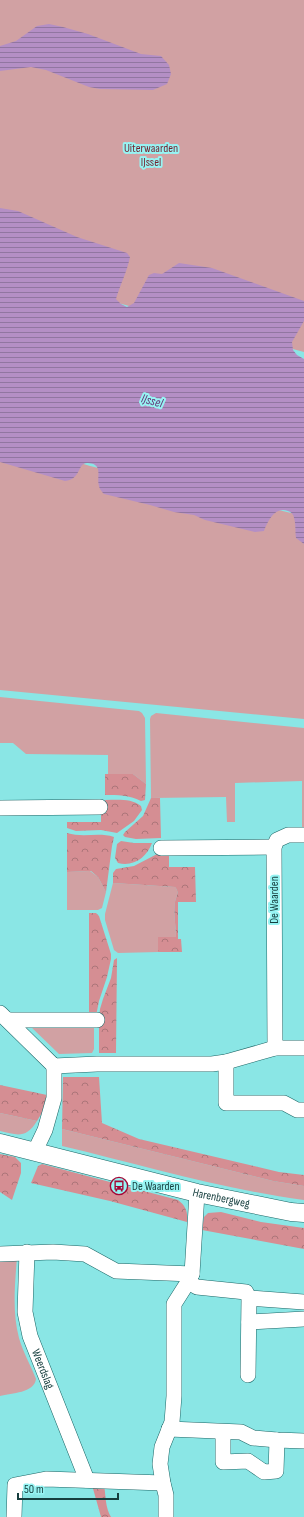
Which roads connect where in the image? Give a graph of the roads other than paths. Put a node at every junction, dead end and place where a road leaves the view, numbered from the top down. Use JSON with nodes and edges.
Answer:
{"nodes":[{"id":1,"x":100,"y":807,"type":"dead end"},
{"id":2,"x":0,"y":808,"type":"edge"},
{"id":3,"x":304,"y":835,"type":"edge"},
{"id":4,"x":274,"y":847,"type":"junction"},
{"id":5,"x":161,"y":848,"type":"dead end"},
{"id":6,"x":4,"y":1017,"type":"edge"},
{"id":7,"x":97,"y":1020,"type":"dead end"},
{"id":8,"x":275,"y":1048,"type":"junction"},
{"id":9,"x":304,"y":1048,"type":"edge"},
{"id":10,"x":226,"y":1062,"type":"junction"},
{"id":11,"x":54,"y":1066,"type":"junction"},
{"id":12,"x":304,"y":1110,"type":"edge"},
{"id":13,"x":0,"y":1143,"type":"edge"},
{"id":14,"x":35,"y":1151,"type":"junction"},
{"id":15,"x":197,"y":1193,"type":"junction"},
{"id":16,"x":304,"y":1213,"type":"edge"},
{"id":17,"x":26,"y":1252,"type":"junction"},
{"id":18,"x":0,"y":1254,"type":"edge"},
{"id":19,"x":190,"y":1278,"type":"junction"},
{"id":20,"x":249,"y":1298,"type":"junction"},
{"id":21,"x":304,"y":1302,"type":"edge"},
{"id":22,"x":304,"y":1319,"type":"edge"},
{"id":23,"x":249,"y":1322,"type":"junction"},
{"id":24,"x":248,"y":1375,"type":"dead end"},
{"id":25,"x":169,"y":1429,"type":"junction"},
{"id":26,"x":223,"y":1432,"type":"junction"},
{"id":27,"x":277,"y":1440,"type":"junction"},
{"id":28,"x":304,"y":1441,"type":"edge"},
{"id":29,"x":87,"y":1480,"type":"junction"},
{"id":30,"x":163,"y":1483,"type":"junction"},
{"id":31,"x":14,"y":1517,"type":"edge"},
{"id":32,"x":166,"y":1517,"type":"edge"}],
"edges":[{"from":1,"to":2,"type":"street"},
{"from":3,"to":4,"type":"street"},
{"from":4,"to":5,"type":"street"},
{"from":4,"to":8,"type":"street","name":"De Waarden"},
{"from":6,"to":7,"type":"street"},
{"from":6,"to":11,"type":"street"},
{"from":8,"to":9,"type":"street"},
{"from":8,"to":10,"type":"street"},
{"from":10,"to":11,"type":"street"},
{"from":10,"to":12,"type":"street"},
{"from":11,"to":14,"type":"street"},
{"from":13,"to":14,"type":"street","name":"Harenbergweg"},
{"from":14,"to":15,"type":"street","name":"Harenbergweg"},
{"from":15,"to":16,"type":"street","name":"Harenbergweg"},
{"from":15,"to":19,"type":"street"},
{"from":17,"to":18,"type":"street"},
{"from":17,"to":19,"type":"street"},
{"from":17,"to":29,"type":"street","name":"Weerdslag"},
{"from":19,"to":20,"type":"street"},
{"from":19,"to":25,"type":"street"},
{"from":20,"to":21,"type":"street"},
{"from":20,"to":23,"type":"street"},
{"from":22,"to":23,"type":"street"},
{"from":23,"to":24,"type":"street"},
{"from":25,"to":26,"type":"street"},
{"from":25,"to":30,"type":"street"},
{"from":26,"to":27,"type":"street"},
{"from":26,"to":27,"type":"street"},
{"from":27,"to":28,"type":"street"},
{"from":29,"to":30,"type":"street"},
{"from":29,"to":31,"type":"street"},
{"from":30,"to":32,"type":"street"}]}
